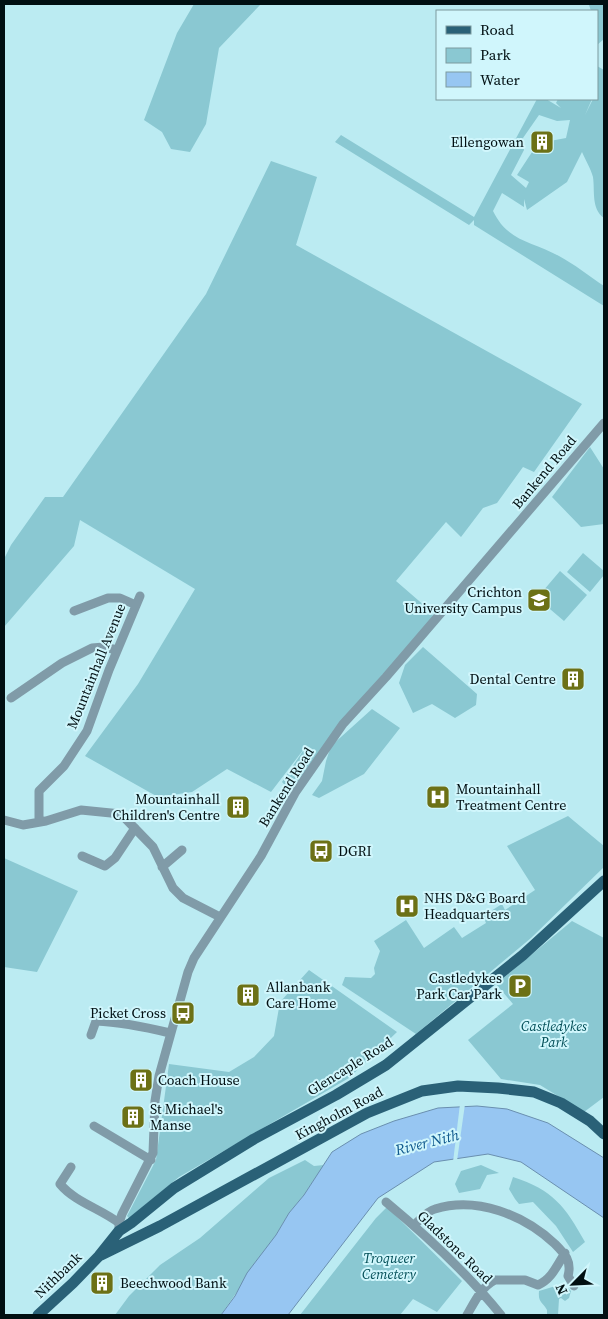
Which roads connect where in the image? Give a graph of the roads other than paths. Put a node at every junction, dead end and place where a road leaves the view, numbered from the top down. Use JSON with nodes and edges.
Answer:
{"nodes":[{"id":1,"x":604,"y":423,"type":"edge"},
{"id":2,"x":140,"y":596,"type":"dead end"},
{"id":3,"x":136,"y":605,"type":"junction"},
{"id":4,"x":74,"y":611,"type":"dead end"},
{"id":5,"x":117,"y":650,"type":"junction"},
{"id":6,"x":11,"y":698,"type":"dead end"},
{"id":7,"x":4,"y":820,"type":"edge"},
{"id":8,"x":39,"y":822,"type":"junction"},
{"id":9,"x":135,"y":828,"type":"junction"},
{"id":10,"x":182,"y":850,"type":"dead end"},
{"id":11,"x":82,"y":856,"type":"dead end"},
{"id":12,"x":105,"y":866,"type":"junction"},
{"id":13,"x":162,"y":867,"type":"junction"},
{"id":14,"x":106,"y":876,"type":"dead end"},
{"id":15,"x":604,"y":881,"type":"edge"},
{"id":16,"x":220,"y":918,"type":"junction"},
{"id":17,"x":170,"y":1033,"type":"junction"},
{"id":18,"x":91,"y":1035,"type":"dead end"},
{"id":19,"x":94,"y":1126,"type":"dead end"},
{"id":20,"x":604,"y":1134,"type":"edge"},
{"id":21,"x":150,"y":1160,"type":"junction"},
{"id":22,"x":71,"y":1167,"type":"dead end"},
{"id":23,"x":386,"y":1202,"type":"dead end"},
{"id":24,"x":414,"y":1225,"type":"junction"},
{"id":25,"x":119,"y":1227,"type":"junction"},
{"id":26,"x":565,"y":1253,"type":"junction"},
{"id":27,"x":99,"y":1256,"type":"junction"},
{"id":28,"x":574,"y":1286,"type":"dead end"},
{"id":29,"x":482,"y":1291,"type":"junction"},
{"id":30,"x":38,"y":1315,"type":"edge"},
{"id":31,"x":467,"y":1315,"type":"edge"},
{"id":32,"x":501,"y":1315,"type":"edge"}],
"edges":[{"from":1,"to":16,"type":"street","name":"Bankend Road"},
{"from":2,"to":3,"type":"street","name":"Mountainhall Avenue"},
{"from":3,"to":4,"type":"street"},
{"from":3,"to":5,"type":"street","name":"Mountainhall Avenue"},
{"from":5,"to":6,"type":"street"},
{"from":5,"to":8,"type":"street","name":"Mountainhall Avenue"},
{"from":7,"to":8,"type":"street"},
{"from":8,"to":9,"type":"street"},
{"from":9,"to":12,"type":"street"},
{"from":9,"to":13,"type":"street"},
{"from":10,"to":13,"type":"street"},
{"from":11,"to":12,"type":"street"},
{"from":12,"to":14,"type":"street"},
{"from":13,"to":16,"type":"street"},
{"from":15,"to":25,"type":"main road","name":"Glencaple Road"},
{"from":16,"to":17,"type":"street","name":"Bankend Road"},
{"from":17,"to":18,"type":"street"},
{"from":17,"to":21,"type":"street","name":"Bankend Road"},
{"from":19,"to":21,"type":"street"},
{"from":20,"to":27,"type":"main road","name":"Kingholm Road"},
{"from":21,"to":25,"type":"street","name":"Bankend Road"},
{"from":22,"to":25,"type":"street"},
{"from":23,"to":24,"type":"street","name":"Gladstone Road"},
{"from":24,"to":26,"type":"street"},
{"from":24,"to":29,"type":"street","name":"Gladstone Road"},
{"from":25,"to":27,"type":"main road","name":"Glencaple Road"},
{"from":26,"to":28,"type":"street"},
{"from":26,"to":29,"type":"street"},
{"from":27,"to":30,"type":"main road","name":"Nithbank"},
{"from":29,"to":31,"type":"street"},
{"from":29,"to":32,"type":"street","name":"Gladstone Road"}]}
